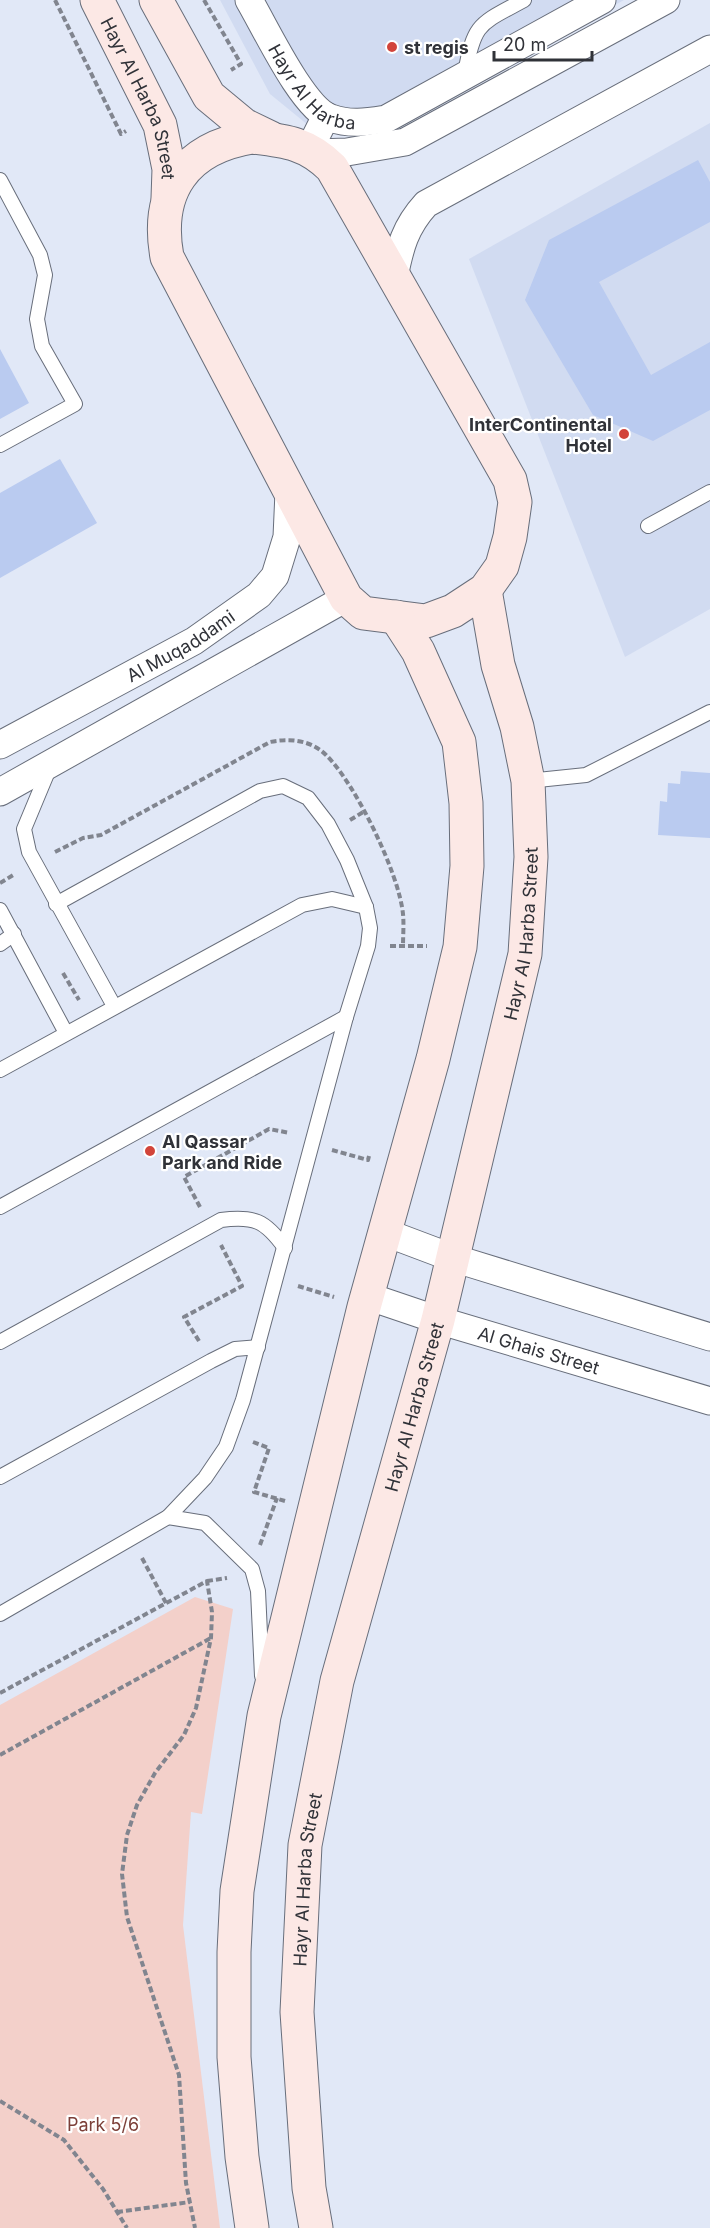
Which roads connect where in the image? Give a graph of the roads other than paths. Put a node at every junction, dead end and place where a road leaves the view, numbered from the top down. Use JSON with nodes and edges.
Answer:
{"nodes":[{"id":1,"x":97,"y":0,"type":"edge"},
{"id":2,"x":156,"y":0,"type":"edge"},
{"id":3,"x":249,"y":0,"type":"edge"},
{"id":4,"x":524,"y":0,"type":"edge"},
{"id":5,"x":602,"y":0,"type":"edge"},
{"id":6,"x":666,"y":0,"type":"edge"},
{"id":7,"x":710,"y":49,"type":"edge"},
{"id":8,"x":465,"y":74,"type":"junction"},
{"id":9,"x":326,"y":116,"type":"junction"},
{"id":10,"x":275,"y":140,"type":"junction"},
{"id":11,"x":316,"y":153,"type":"junction"},
{"id":12,"x":0,"y":180,"type":"edge"},
{"id":13,"x":168,"y":199,"type":"junction"},
{"id":14,"x":394,"y":277,"type":"junction"},
{"id":15,"x":0,"y":445,"type":"edge"},
{"id":16,"x":289,"y":492,"type":"junction"},
{"id":17,"x":710,"y":492,"type":"edge"},
{"id":18,"x":648,"y":526,"type":"dead end"},
{"id":19,"x":485,"y":590,"type":"junction"},
{"id":20,"x":346,"y":598,"type":"junction"},
{"id":21,"x":396,"y":617,"type":"junction"},
{"id":22,"x":710,"y":712,"type":"edge"},
{"id":23,"x":0,"y":746,"type":"edge"},
{"id":24,"x":52,"y":762,"type":"junction"},
{"id":25,"x":528,"y":781,"type":"junction"},
{"id":26,"x":0,"y":792,"type":"edge"},
{"id":27,"x":56,"y":904,"type":"junction"},
{"id":28,"x":366,"y":907,"type":"junction"},
{"id":29,"x":0,"y":910,"type":"edge"},
{"id":30,"x":14,"y":934,"type":"junction"},
{"id":31,"x":0,"y":944,"type":"edge"},
{"id":32,"x":114,"y":1006,"type":"junction"},
{"id":33,"x":346,"y":1017,"type":"junction"},
{"id":34,"x":66,"y":1033,"type":"junction"},
{"id":35,"x":0,"y":1070,"type":"edge"},
{"id":36,"x":0,"y":1207,"type":"edge"},
{"id":37,"x":384,"y":1232,"type":"junction"},
{"id":38,"x":285,"y":1248,"type":"junction"},
{"id":39,"x":453,"y":1258,"type":"junction"},
{"id":40,"x":366,"y":1301,"type":"junction"},
{"id":41,"x":438,"y":1320,"type":"junction"},
{"id":42,"x":710,"y":1337,"type":"edge"},
{"id":43,"x":0,"y":1342,"type":"edge"},
{"id":44,"x":258,"y":1347,"type":"junction"},
{"id":45,"x":710,"y":1401,"type":"edge"},
{"id":46,"x":0,"y":1477,"type":"edge"},
{"id":47,"x":168,"y":1517,"type":"junction"},
{"id":48,"x":0,"y":1614,"type":"edge"},
{"id":49,"x":264,"y":1716,"type":"junction"},
{"id":50,"x":252,"y":2228,"type":"edge"},
{"id":51,"x":316,"y":2228,"type":"edge"}],
"edges":[{"from":1,"to":13,"type":"main road","name":"Hayr Al Harba Street"},
{"from":2,"to":10,"type":"main road"},
{"from":3,"to":9,"type":"street","name":"Hayr Al Harba"},
{"from":4,"to":8,"type":"lane"},
{"from":5,"to":8,"type":"street","name":"Hayr Al Harba"},
{"from":6,"to":11,"type":"street"},
{"from":7,"to":14,"type":"street"},
{"from":8,"to":9,"type":"street","name":"Hayr Al Harba"},
{"from":9,"to":11,"type":"street"},
{"from":10,"to":11,"type":"main road"},
{"from":10,"to":13,"type":"main road"},
{"from":11,"to":14,"type":"main road"},
{"from":12,"to":15,"type":"lane"},
{"from":13,"to":16,"type":"main road"},
{"from":14,"to":19,"type":"main road"},
{"from":16,"to":20,"type":"main road"},
{"from":16,"to":23,"type":"street","name":"Al Muqaddami"},
{"from":17,"to":18,"type":"lane"},
{"from":19,"to":21,"type":"main road"},
{"from":19,"to":25,"type":"main road","name":"Hayr Al Harba Street"},
{"from":20,"to":21,"type":"main road"},
{"from":20,"to":24,"type":"street","name":"Al Muqaddami"},
{"from":21,"to":37,"type":"main road"},
{"from":22,"to":25,"type":"lane"},
{"from":24,"to":26,"type":"street","name":"Al Muqaddami"},
{"from":24,"to":27,"type":"lane"},
{"from":25,"to":39,"type":"main road","name":"Hayr Al Harba Street"},
{"from":27,"to":28,"type":"lane"},
{"from":27,"to":32,"type":"lane"},
{"from":28,"to":32,"type":"lane"},
{"from":28,"to":33,"type":"lane"},
{"from":29,"to":30,"type":"lane"},
{"from":30,"to":31,"type":"lane"},
{"from":30,"to":34,"type":"lane"},
{"from":32,"to":34,"type":"lane"},
{"from":33,"to":36,"type":"lane"},
{"from":33,"to":38,"type":"lane"},
{"from":34,"to":35,"type":"lane"},
{"from":37,"to":39,"type":"street"},
{"from":37,"to":40,"type":"main road"},
{"from":38,"to":43,"type":"lane"},
{"from":38,"to":44,"type":"lane"},
{"from":39,"to":41,"type":"main road","name":"Hayr Al Harba Street"},
{"from":39,"to":42,"type":"street"},
{"from":40,"to":41,"type":"street","name":"Al Ghais Street"},
{"from":40,"to":49,"type":"main road"},
{"from":41,"to":45,"type":"street","name":"Al Ghais Street"},
{"from":41,"to":51,"type":"main road","name":"Hayr Al Harba Street"},
{"from":44,"to":46,"type":"lane"},
{"from":44,"to":47,"type":"lane"},
{"from":47,"to":48,"type":"lane"},
{"from":47,"to":49,"type":"lane"},
{"from":49,"to":50,"type":"main road"}]}
